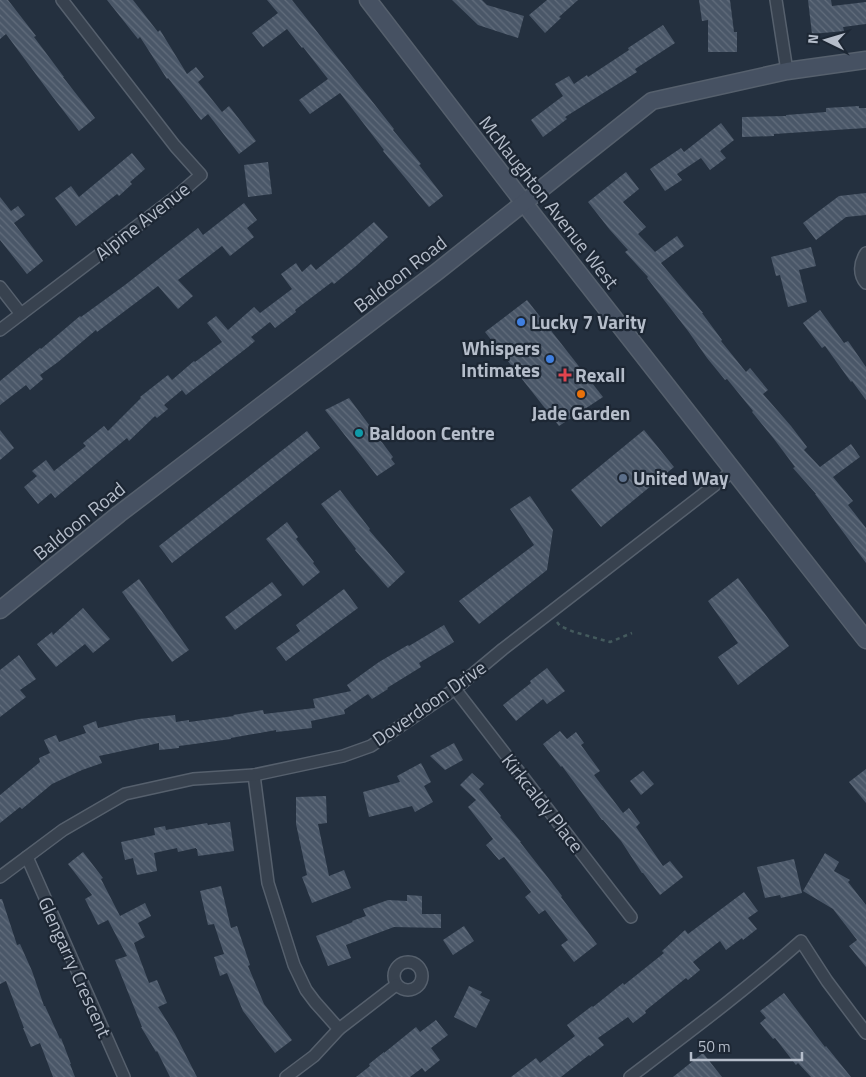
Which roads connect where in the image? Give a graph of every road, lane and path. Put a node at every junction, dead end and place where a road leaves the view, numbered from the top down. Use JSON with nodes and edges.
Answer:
{"nodes":[{"id":1,"x":62,"y":0,"type":"edge"},
{"id":2,"x":368,"y":0,"type":"edge"},
{"id":3,"x":776,"y":0,"type":"edge"},
{"id":4,"x":866,"y":60,"type":"edge"},
{"id":5,"x":787,"y":71,"type":"junction"},
{"id":6,"x":524,"y":203,"type":"junction"},
{"id":7,"x":866,"y":253,"type":"edge"},
{"id":8,"x":866,"y":283,"type":"edge"},
{"id":9,"x":0,"y":286,"type":"edge"},
{"id":10,"x":21,"y":314,"type":"junction"},
{"id":11,"x":0,"y":330,"type":"edge"},
{"id":12,"x":733,"y":471,"type":"junction"},
{"id":13,"x":0,"y":610,"type":"edge"},
{"id":14,"x":550,"y":614,"type":"junction"},
{"id":15,"x":632,"y":633,"type":"dead end"},
{"id":16,"x":866,"y":640,"type":"edge"},
{"id":17,"x":455,"y":689,"type":"junction"},
{"id":18,"x":254,"y":775,"type":"junction"},
{"id":19,"x":27,"y":857,"type":"junction"},
{"id":20,"x":0,"y":877,"type":"edge"},
{"id":21,"x":631,"y":917,"type":"dead end"},
{"id":22,"x":396,"y":985,"type":"dead end"},
{"id":23,"x":339,"y":1029,"type":"junction"},
{"id":24,"x":866,"y":1033,"type":"edge"},
{"id":25,"x":124,"y":1077,"type":"edge"},
{"id":26,"x":286,"y":1077,"type":"edge"},
{"id":27,"x":630,"y":1077,"type":"edge"}],
"edges":[{"from":1,"to":10,"type":"street","name":"Alpine Avenue"},
{"from":2,"to":6,"type":"street","name":"McNaughton Avenue West"},
{"from":3,"to":5,"type":"street"},
{"from":4,"to":5,"type":"street","name":"Baldoon Road"},
{"from":5,"to":6,"type":"street","name":"Baldoon Road"},
{"from":6,"to":12,"type":"street","name":"McNaughton Avenue West"},
{"from":6,"to":13,"type":"street","name":"Baldoon Road"},
{"from":7,"to":8,"type":"street"},
{"from":9,"to":10,"type":"street"},
{"from":10,"to":11,"type":"street","name":"Alpine Avenue"},
{"from":12,"to":14,"type":"street","name":"Doverdoon Drive"},
{"from":12,"to":16,"type":"street","name":"McNaughton Avenue West"},
{"from":14,"to":15,"type":"path"},
{"from":14,"to":17,"type":"street","name":"Doverdoon Drive"},
{"from":17,"to":18,"type":"street","name":"Doverdoon Drive"},
{"from":17,"to":21,"type":"street","name":"Kirkcaldy Place"},
{"from":18,"to":19,"type":"street","name":"Doverdoon Drive"},
{"from":18,"to":23,"type":"street"},
{"from":19,"to":20,"type":"street","name":"Doverdoon Drive"},
{"from":19,"to":25,"type":"street","name":"Glengarry Crescent"},
{"from":22,"to":23,"type":"street"},
{"from":23,"to":26,"type":"street"},
{"from":24,"to":27,"type":"street"}]}
